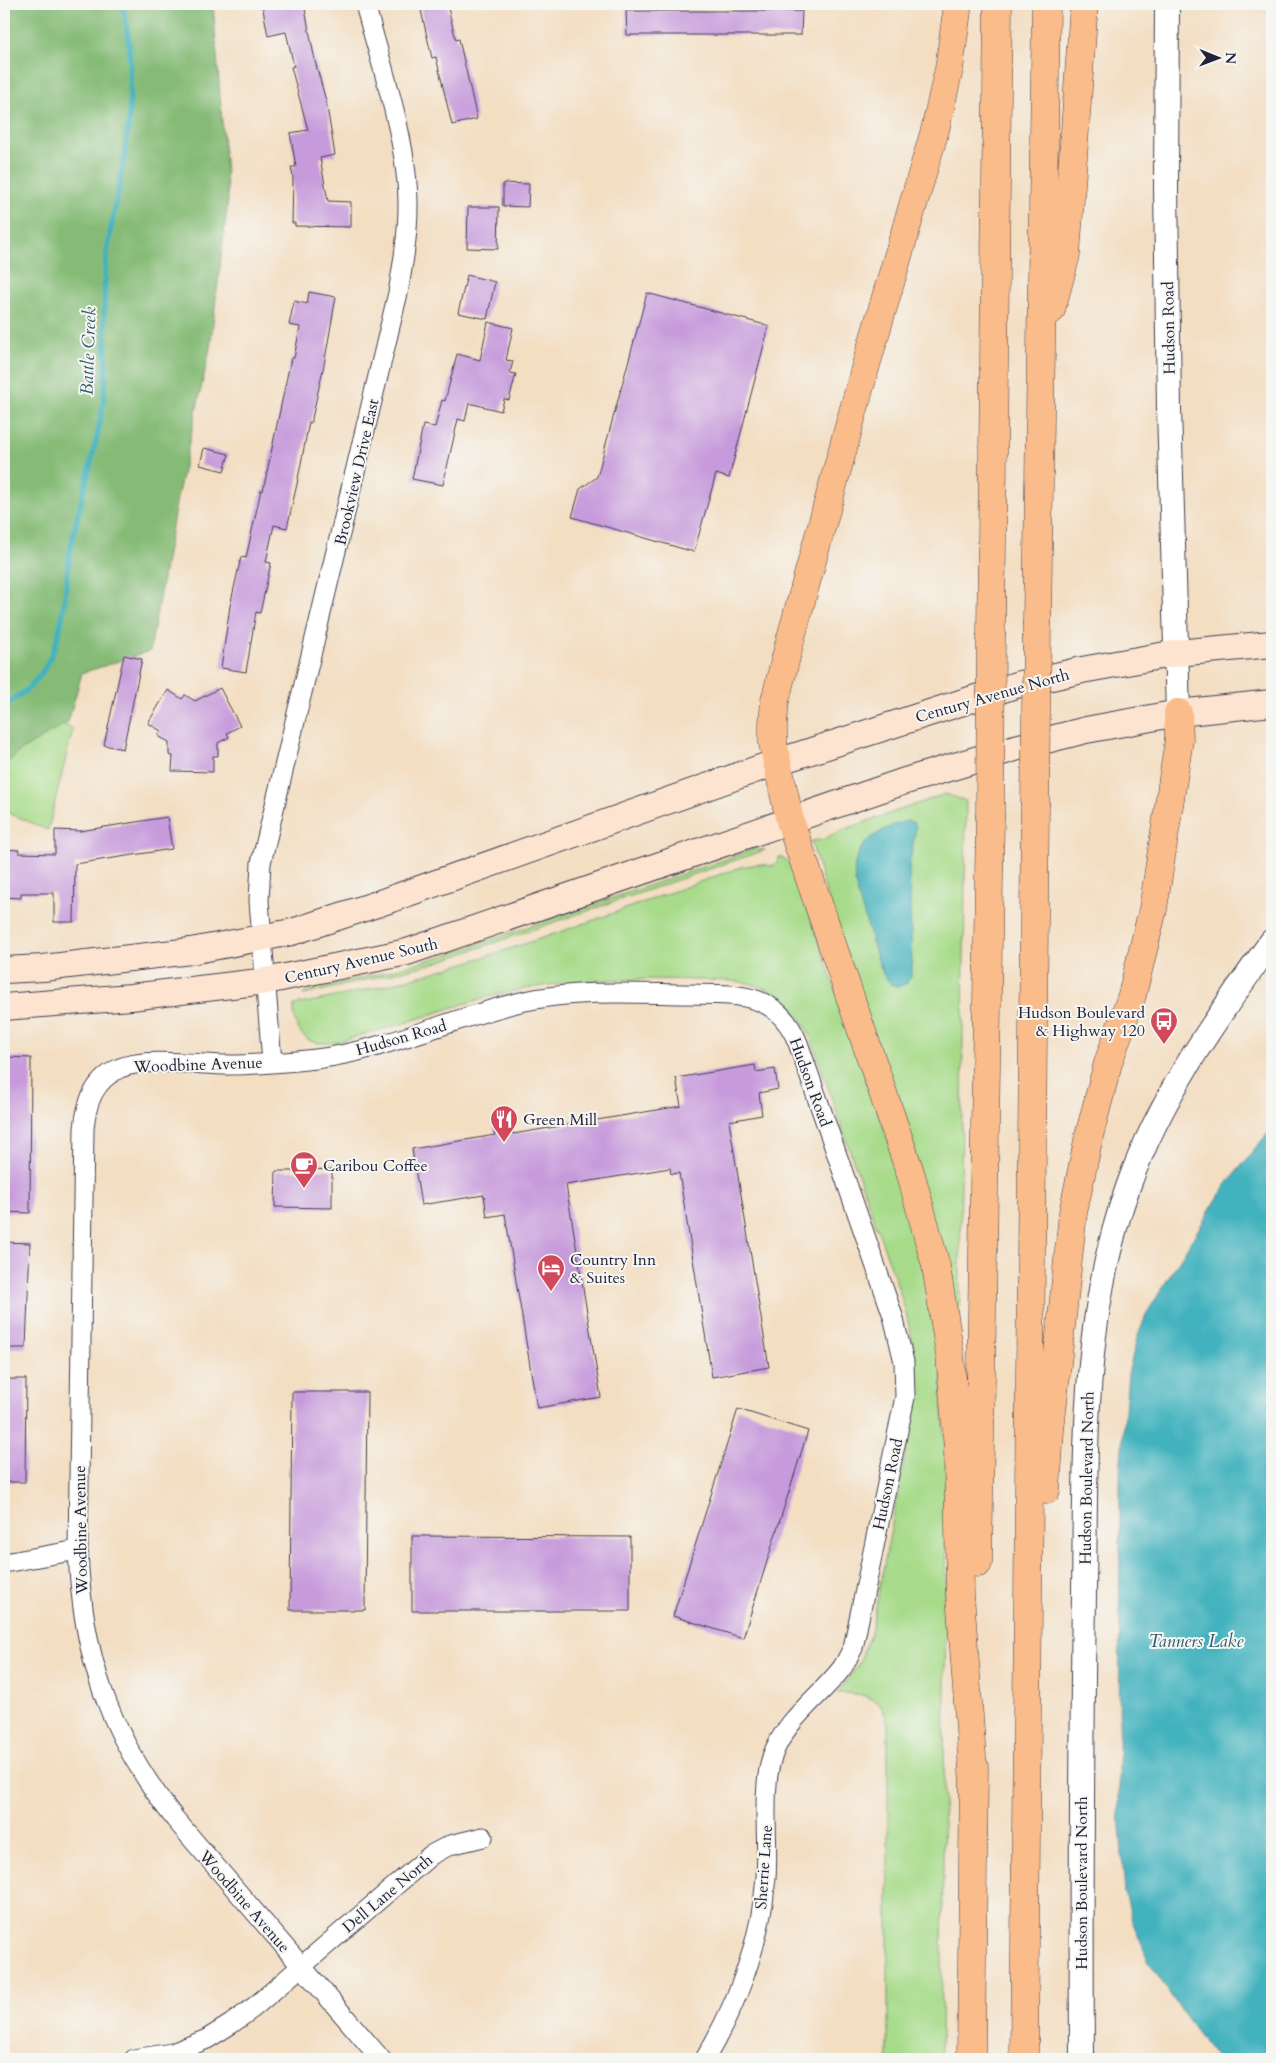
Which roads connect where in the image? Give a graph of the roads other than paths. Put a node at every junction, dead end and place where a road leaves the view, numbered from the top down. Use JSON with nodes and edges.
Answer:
{"nodes":[{"id":1,"x":365,"y":4,"type":"edge"},
{"id":2,"x":958,"y":4,"type":"edge"},
{"id":3,"x":998,"y":4,"type":"edge"},
{"id":4,"x":1046,"y":4,"type":"edge"},
{"id":5,"x":1084,"y":4,"type":"edge"},
{"id":6,"x":1167,"y":4,"type":"edge"},
{"id":7,"x":1040,"y":350,"type":"junction"},
{"id":8,"x":1272,"y":644,"type":"edge"},
{"id":9,"x":1177,"y":653,"type":"junction"},
{"id":10,"x":1272,"y":703,"type":"edge"},
{"id":11,"x":1178,"y":713,"type":"junction"},
{"id":12,"x":777,"y":762,"type":"junction"},
{"id":13,"x":790,"y":821,"type":"junction"},
{"id":14,"x":262,"y":939,"type":"junction"},
{"id":15,"x":1272,"y":941,"type":"edge"},
{"id":16,"x":4,"y":970,"type":"edge"},
{"id":17,"x":266,"y":981,"type":"junction"},
{"id":18,"x":4,"y":1006,"type":"edge"},
{"id":19,"x":272,"y":1062,"type":"junction"},
{"id":20,"x":78,"y":1550,"type":"junction"},
{"id":21,"x":4,"y":1563,"type":"edge"},
{"id":22,"x":828,"y":1684,"type":"joint"},
{"id":23,"x":1026,"y":1755,"type":"junction"},
{"id":24,"x":974,"y":1784,"type":"junction"},
{"id":25,"x":482,"y":1837,"type":"dead end"},
{"id":26,"x":302,"y":1966,"type":"junction"},
{"id":27,"x":134,"y":2059,"type":"edge"},
{"id":28,"x":381,"y":2059,"type":"edge"},
{"id":29,"x":705,"y":2059,"type":"edge"},
{"id":30,"x":971,"y":2059,"type":"edge"},
{"id":31,"x":1024,"y":2059,"type":"edge"},
{"id":32,"x":1082,"y":2059,"type":"edge"}],
"edges":[{"from":1,"to":14,"type":"street","name":"Brookview Drive East"},
{"from":2,"to":12,"type":"highway"},
{"from":3,"to":24,"type":"highway","bridge":true},
{"from":4,"to":7,"type":"highway"},
{"from":5,"to":7,"type":"highway"},
{"from":6,"to":9,"type":"street","name":"Hudson Road"},
{"from":7,"to":23,"type":"highway","bridge":true},
{"from":8,"to":9,"type":"main road","name":"Century Avenue North"},
{"from":9,"to":11,"type":"street","name":"Hudson Road"},
{"from":9,"to":12,"type":"main road","name":"Century Avenue North"},
{"from":10,"to":11,"type":"main road"},
{"from":11,"to":13,"type":"main road"},
{"from":11,"to":23,"type":"highway"},
{"from":12,"to":13,"type":"highway"},
{"from":12,"to":14,"type":"main road"},
{"from":13,"to":17,"type":"main road","name":"Century Avenue South"},
{"from":13,"to":24,"type":"highway"},
{"from":14,"to":16,"type":"main road"},
{"from":14,"to":17,"type":"street"},
{"from":15,"to":32,"type":"street","name":"Hudson Boulevard North"},
{"from":17,"to":18,"type":"main road","name":"Century Avenue South"},
{"from":17,"to":19,"type":"street"},
{"from":19,"to":20,"type":"street","name":"Woodbine Avenue"},
{"from":19,"to":22,"type":"street","name":"Hudson Road"},
{"from":20,"to":21,"type":"street"},
{"from":20,"to":26,"type":"street","name":"Woodbine Avenue"},
{"from":22,"to":29,"type":"street","name":"Sherrie Lane"},
{"from":23,"to":31,"type":"highway"},
{"from":24,"to":30,"type":"highway"},
{"from":25,"to":26,"type":"street","name":"Dell Lane North"},
{"from":26,"to":27,"type":"street","name":"Dell Lane North"},
{"from":26,"to":28,"type":"street","name":"Woodbine Avenue"}]}
